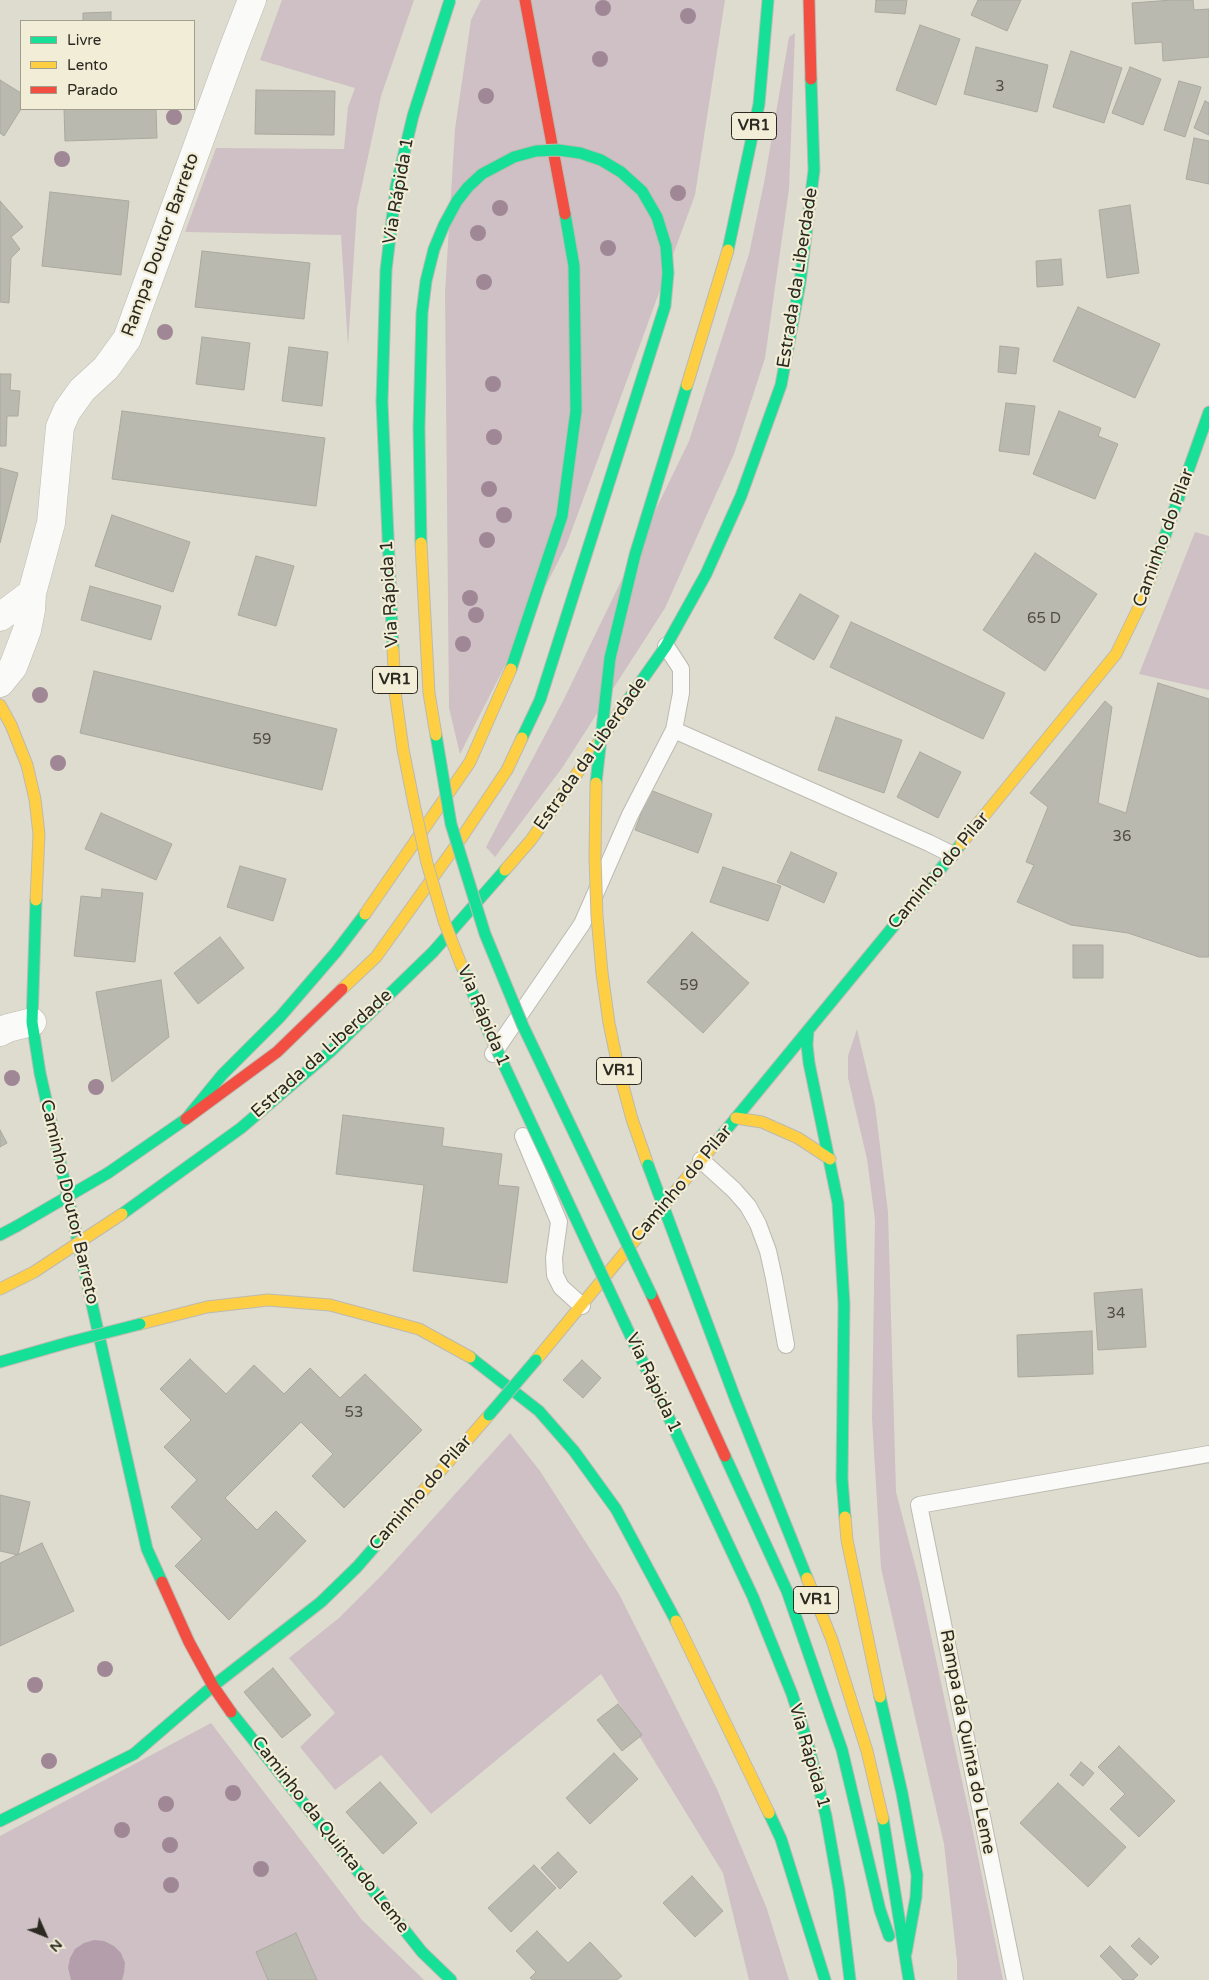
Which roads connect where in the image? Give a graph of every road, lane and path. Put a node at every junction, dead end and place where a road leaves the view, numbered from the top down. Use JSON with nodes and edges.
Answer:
{"nodes":[{"id":1,"x":252,"y":0,"type":"edge"},
{"id":2,"x":450,"y":0,"type":"edge"},
{"id":3,"x":525,"y":0,"type":"edge"},
{"id":4,"x":768,"y":0,"type":"edge"},
{"id":5,"x":809,"y":0,"type":"edge"},
{"id":6,"x":1209,"y":412,"type":"edge"},
{"id":7,"x":32,"y":593,"type":"junction"},
{"id":8,"x":0,"y":617,"type":"edge"},
{"id":9,"x":666,"y":646,"type":"junction"},
{"id":10,"x":0,"y":683,"type":"edge"},
{"id":11,"x":0,"y":705,"type":"edge"},
{"id":12,"x":674,"y":730,"type":"junction"},
{"id":13,"x":951,"y":854,"type":"junction"},
{"id":14,"x":32,"y":1022,"type":"junction"},
{"id":15,"x":808,"y":1031,"type":"junction"},
{"id":16,"x":0,"y":1032,"type":"edge"},
{"id":17,"x":736,"y":1118,"type":"junction"},
{"id":18,"x":186,"y":1119,"type":"junction"},
{"id":19,"x":830,"y":1158,"type":"junction"},
{"id":20,"x":701,"y":1160,"type":"junction"},
{"id":21,"x":0,"y":1235,"type":"edge"},
{"id":22,"x":0,"y":1288,"type":"edge"},
{"id":23,"x":582,"y":1306,"type":"junction"},
{"id":24,"x":786,"y":1345,"type":"dead end"},
{"id":25,"x":0,"y":1362,"type":"edge"},
{"id":26,"x":1209,"y":1454,"type":"edge"},
{"id":27,"x":213,"y":1686,"type":"junction"},
{"id":28,"x":0,"y":1821,"type":"edge"},
{"id":29,"x":906,"y":1953,"type":"junction"},
{"id":30,"x":451,"y":1980,"type":"edge"},
{"id":31,"x":825,"y":1980,"type":"edge"},
{"id":32,"x":850,"y":1980,"type":"edge"},
{"id":33,"x":904,"y":1980,"type":"edge"},
{"id":34,"x":909,"y":1980,"type":"edge"},
{"id":35,"x":1015,"y":1980,"type":"edge"}],
"edges":[{"from":1,"to":7,"type":"street","name":"Rampa Doutor Barreto"},
{"from":2,"to":32,"type":"main road","name":"Via Rápida 1","number":"VR1","bridge":true},
{"from":3,"to":18,"type":"main road"},
{"from":4,"to":29,"type":"main road","number":"VR1","bridge":true},
{"from":5,"to":9,"type":"main road","name":"Estrada da Liberdade"},
{"from":6,"to":13,"type":"main road","name":"Caminho do Pilar"},
{"from":7,"to":8,"type":"street"},
{"from":7,"to":10,"type":"street","name":"Rampa Doutor Barreto"},
{"from":9,"to":12,"type":"lane"},
{"from":9,"to":22,"type":"main road","name":"Estrada da Liberdade","bridge":true},
{"from":11,"to":14,"type":"main road","name":"Caminho Doutor Barreto"},
{"from":12,"to":13,"type":"lane"},
{"from":12,"to":23,"type":"lane"},
{"from":13,"to":15,"type":"main road","name":"Caminho do Pilar"},
{"from":14,"to":16,"type":"street"},
{"from":14,"to":27,"type":"main road","name":"Caminho Doutor Barreto"},
{"from":15,"to":17,"type":"main road","name":"Caminho do Pilar"},
{"from":15,"to":19,"type":"main road"},
{"from":17,"to":19,"type":"main road"},
{"from":17,"to":20,"type":"main road","name":"Caminho do Pilar"},
{"from":18,"to":21,"type":"main road","bridge":true},
{"from":18,"to":33,"type":"main road","bridge":true},
{"from":19,"to":29,"type":"main road"},
{"from":20,"to":23,"type":"main road","name":"Caminho do Pilar"},
{"from":20,"to":24,"type":"lane"},
{"from":23,"to":27,"type":"main road","name":"Caminho do Pilar","bridge":true},
{"from":25,"to":31,"type":"main road","bridge":true},
{"from":26,"to":35,"type":"lane","name":"Rampa da Quinta do Leme"},
{"from":27,"to":28,"type":"main road","name":"Caminho do Pilar"},
{"from":27,"to":30,"type":"main road","name":"Caminho da Quinta do Leme"},
{"from":29,"to":34,"type":"main road","number":"VR1"}]}
